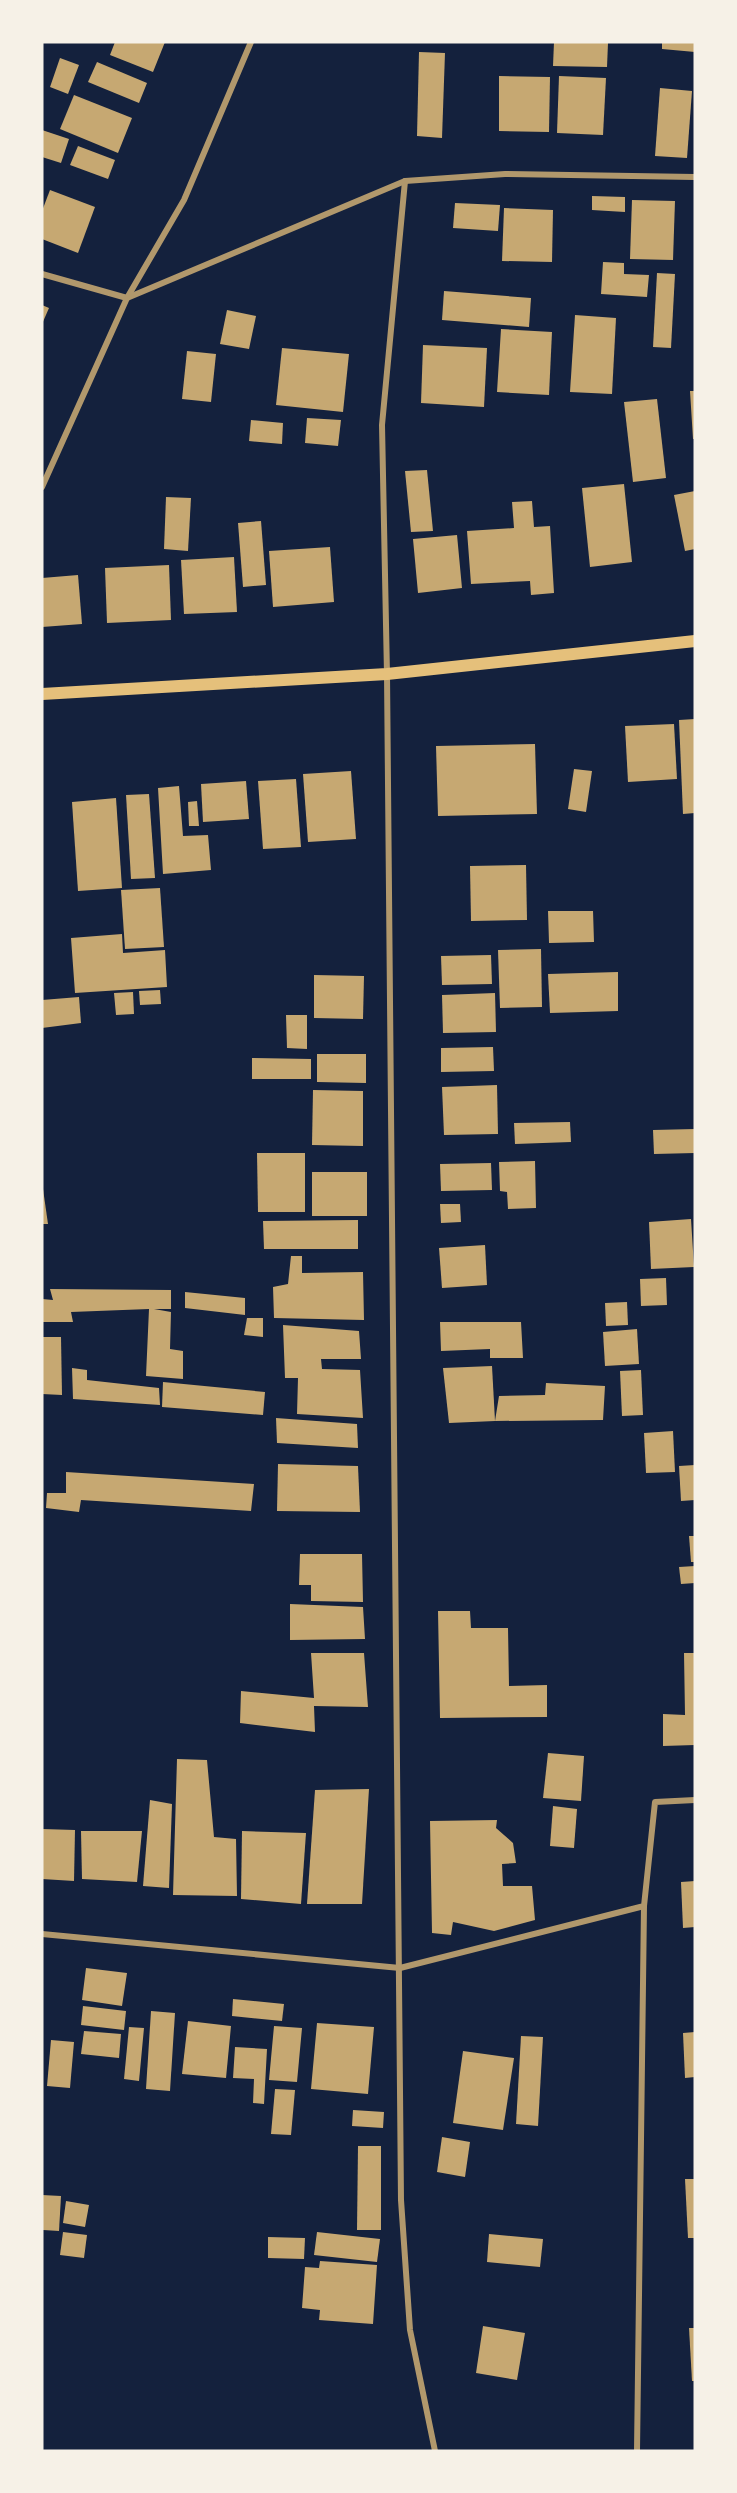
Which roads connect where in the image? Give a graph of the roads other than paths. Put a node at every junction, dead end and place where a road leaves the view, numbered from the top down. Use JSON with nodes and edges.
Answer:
{"nodes":[{"id":1,"x":251,"y":42,"type":"edge"},
{"id":2,"x":695,"y":177,"type":"edge"},
{"id":3,"x":405,"y":182,"type":"junction"},
{"id":4,"x":42,"y":274,"type":"edge"},
{"id":5,"x":127,"y":298,"type":"junction"},
{"id":6,"x":42,"y":487,"type":"edge"},
{"id":7,"x":695,"y":641,"type":"edge"},
{"id":8,"x":387,"y":674,"type":"junction"},
{"id":9,"x":42,"y":694,"type":"edge"},
{"id":10,"x":695,"y":1800,"type":"edge"},
{"id":11,"x":644,"y":1906,"type":"junction"},
{"id":12,"x":42,"y":1934,"type":"edge"},
{"id":13,"x":400,"y":1968,"type":"junction"},
{"id":14,"x":435,"y":2451,"type":"edge"},
{"id":15,"x":637,"y":2451,"type":"edge"}],
"edges":[{"from":1,"to":5,"type":"street"},
{"from":2,"to":3,"type":"street"},
{"from":3,"to":5,"type":"street"},
{"from":3,"to":8,"type":"street"},
{"from":4,"to":5,"type":"street"},
{"from":5,"to":6,"type":"street"},
{"from":7,"to":8,"type":"main road"},
{"from":8,"to":9,"type":"main road"},
{"from":8,"to":13,"type":"street"},
{"from":10,"to":11,"type":"street"},
{"from":11,"to":13,"type":"street"},
{"from":11,"to":15,"type":"street"},
{"from":12,"to":13,"type":"street"},
{"from":13,"to":14,"type":"street"}]}
